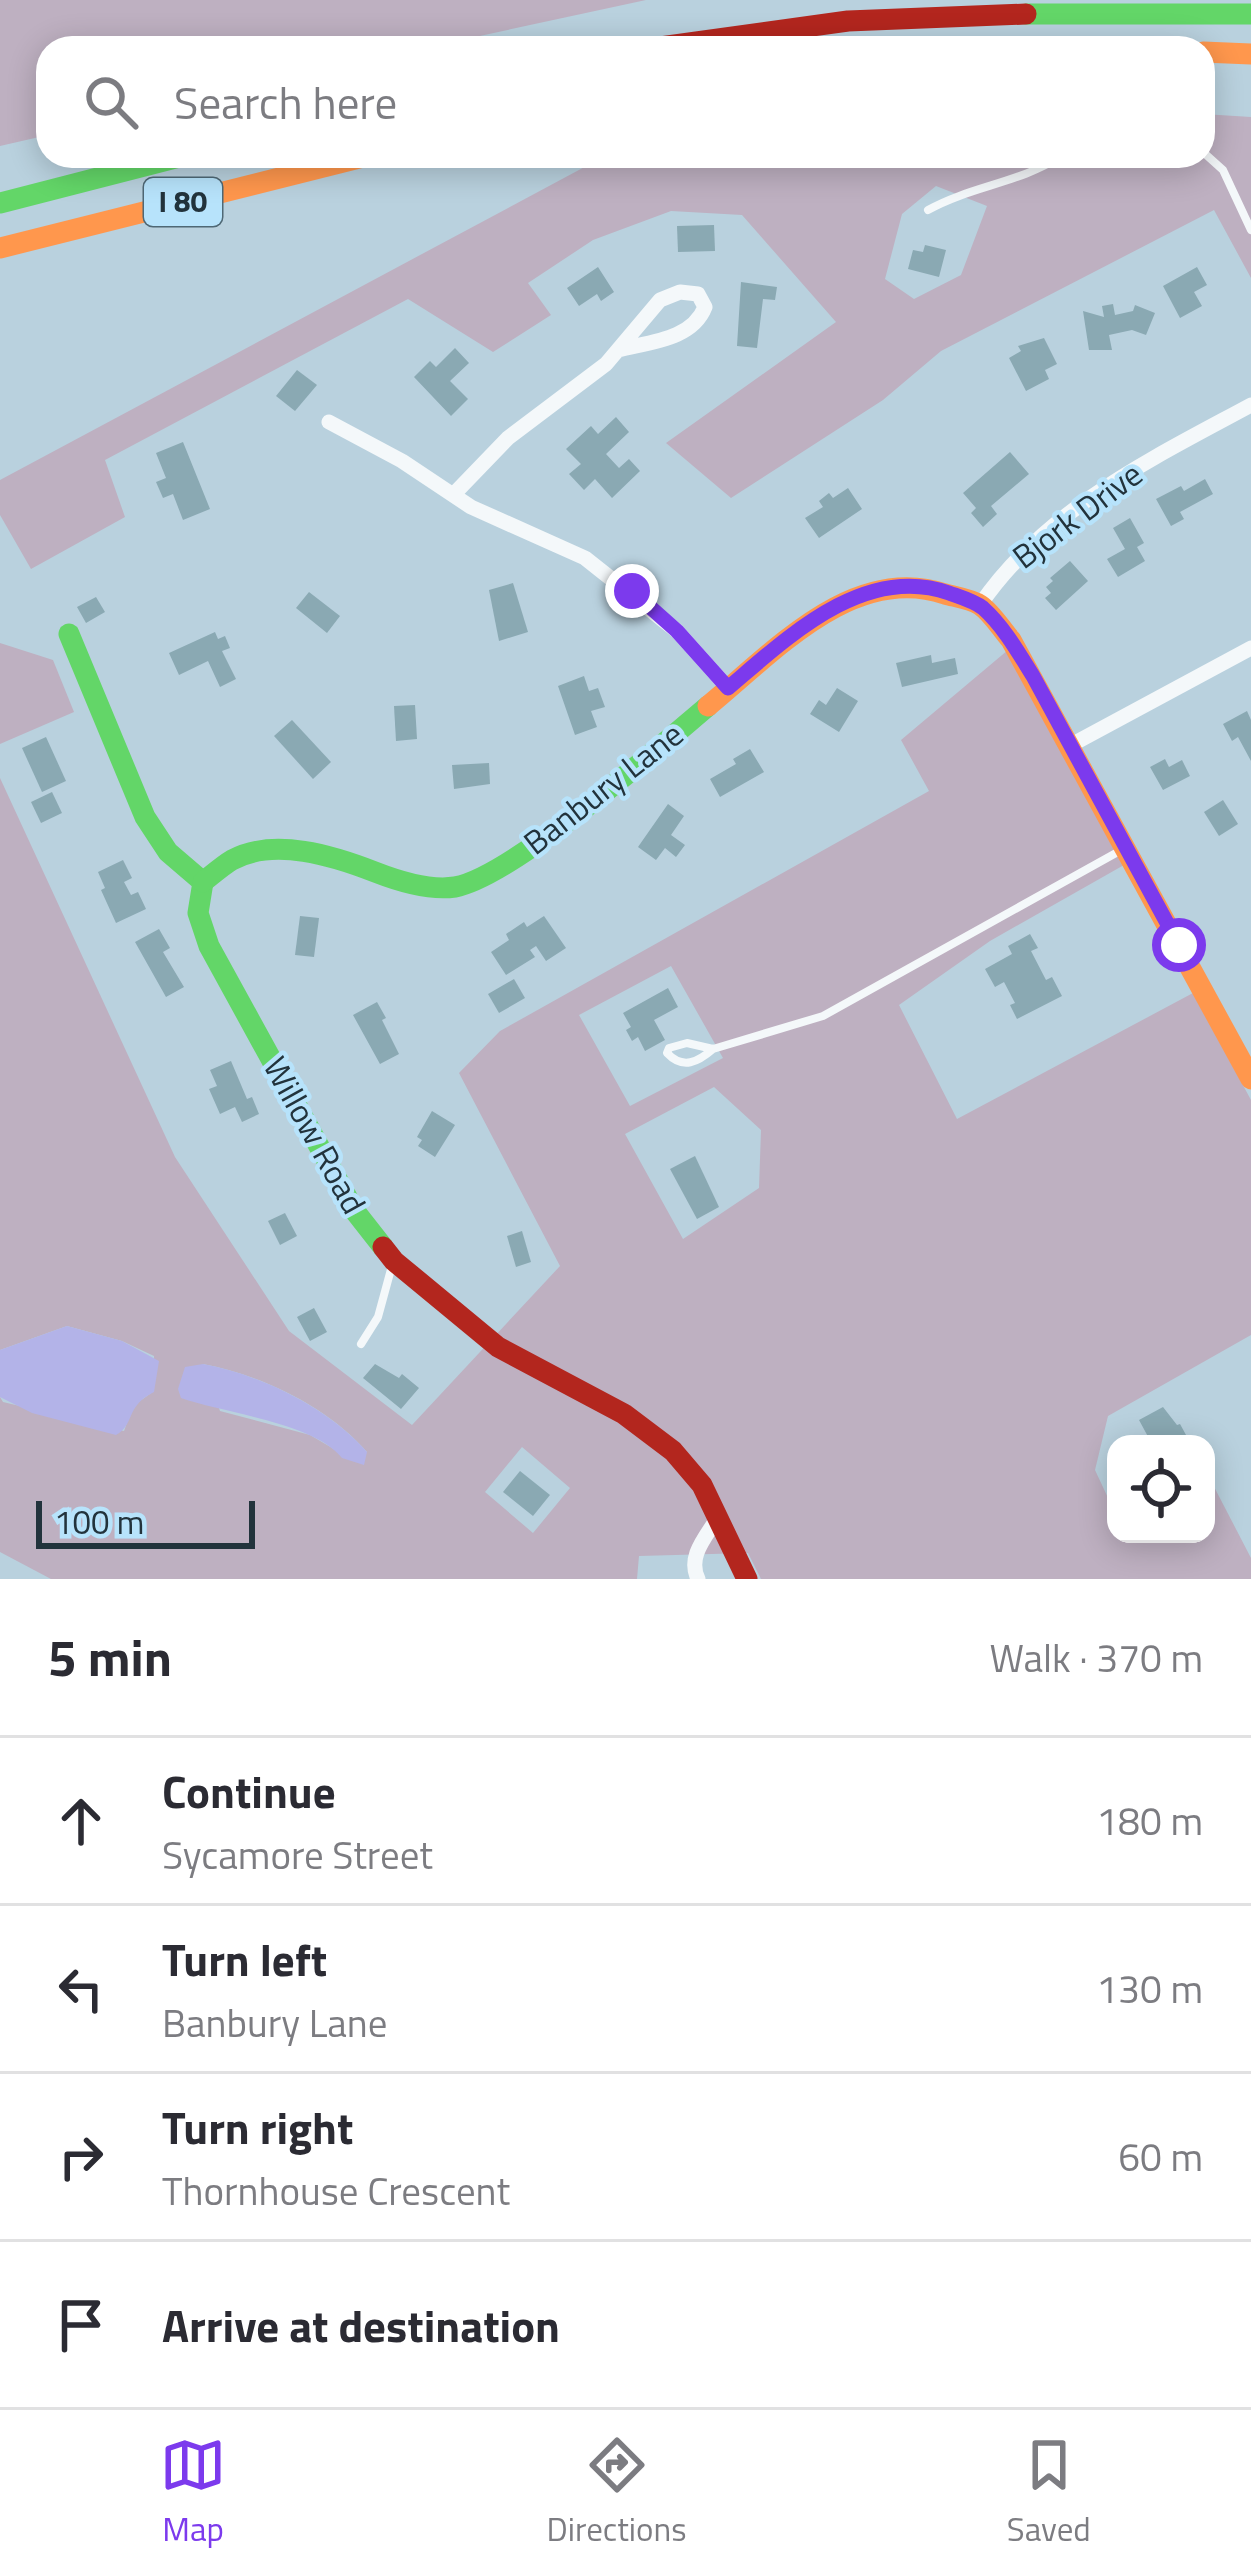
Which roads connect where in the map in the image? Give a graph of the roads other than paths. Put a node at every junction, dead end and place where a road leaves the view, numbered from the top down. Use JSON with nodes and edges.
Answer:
{"nodes":[{"id":1,"x":1251,"y":14,"type":"edge"},
{"id":2,"x":739,"y":36,"type":"edge"},
{"id":3,"x":1215,"y":52,"type":"edge"},
{"id":4,"x":1251,"y":54,"type":"edge"},
{"id":5,"x":1215,"y":163,"type":"edge"},
{"id":6,"x":136,"y":168,"type":"edge"},
{"id":7,"x":319,"y":168,"type":"edge"},
{"id":8,"x":1043,"y":168,"type":"edge"},
{"id":9,"x":0,"y":203,"type":"edge"},
{"id":10,"x":928,"y":210,"type":"dead end"},
{"id":11,"x":1251,"y":230,"type":"edge"},
{"id":12,"x":0,"y":248,"type":"edge"},
{"id":13,"x":618,"y":350,"type":"junction"},
{"id":14,"x":1251,"y":405,"type":"edge"},
{"id":15,"x":329,"y":422,"type":"dead end"},
{"id":16,"x":454,"y":494,"type":"junction"},
{"id":17,"x":980,"y":605,"type":"junction"},
{"id":18,"x":69,"y":634,"type":"dead end"},
{"id":19,"x":1251,"y":648,"type":"edge"},
{"id":20,"x":728,"y":688,"type":"junction"},
{"id":21,"x":1071,"y":745,"type":"junction"},
{"id":22,"x":1126,"y":848,"type":"junction"},
{"id":23,"x":203,"y":882,"type":"junction"},
{"id":24,"x":713,"y":1049,"type":"junction"},
{"id":25,"x":1251,"y":1079,"type":"edge"},
{"id":26,"x":394,"y":1261,"type":"junction"},
{"id":27,"x":361,"y":1344,"type":"dead end"},
{"id":28,"x":718,"y":1517,"type":"junction"},
{"id":29,"x":698,"y":1579,"type":"edge"},
{"id":30,"x":747,"y":1579,"type":"edge"}],
"edges":[{"from":1,"to":2,"type":"main road"},
{"from":3,"to":4,"type":"main road"},
{"from":5,"to":11,"type":"lane"},
{"from":6,"to":9,"type":"main road","number":"I 80"},
{"from":7,"to":12,"type":"main road","number":"I 80"},
{"from":8,"to":10,"type":"lane"},
{"from":13,"to":13,"type":"street"},
{"from":13,"to":16,"type":"street"},
{"from":14,"to":17,"type":"street","name":"Bjork Drive"},
{"from":15,"to":16,"type":"street"},
{"from":16,"to":20,"type":"street"},
{"from":17,"to":20,"type":"main road","name":"Banbury Lane"},
{"from":17,"to":21,"type":"main road"},
{"from":18,"to":23,"type":"main road"},
{"from":19,"to":21,"type":"street"},
{"from":20,"to":23,"type":"main road","name":"Banbury Lane"},
{"from":21,"to":22,"type":"main road"},
{"from":22,"to":24,"type":"lane"},
{"from":22,"to":25,"type":"main road"},
{"from":23,"to":26,"type":"main road","name":"Willow Road"},
{"from":24,"to":24,"type":"lane"},
{"from":26,"to":27,"type":"lane"},
{"from":26,"to":28,"type":"main road","name":"Willow Road"},
{"from":28,"to":29,"type":"street"},
{"from":28,"to":30,"type":"main road","name":"Willow Road"}]}
